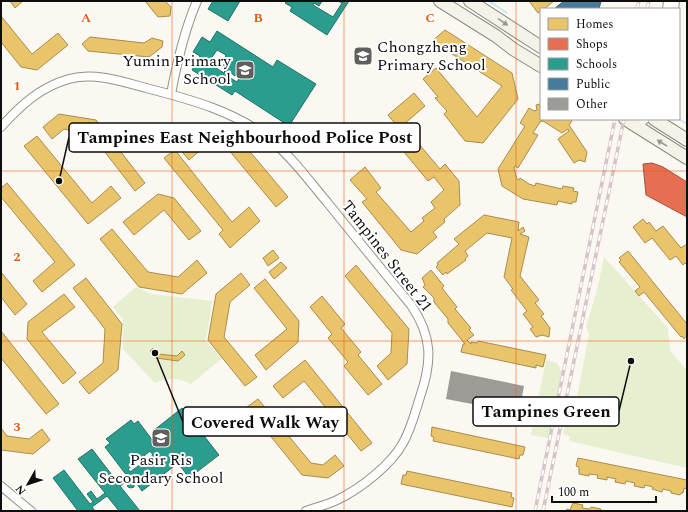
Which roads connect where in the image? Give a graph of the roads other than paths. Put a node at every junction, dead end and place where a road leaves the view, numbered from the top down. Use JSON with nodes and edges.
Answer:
{"nodes":[{"id":1,"x":198,"y":1,"type":"edge"},
{"id":2,"x":440,"y":1,"type":"edge"},
{"id":3,"x":454,"y":1,"type":"edge"},
{"id":4,"x":470,"y":1,"type":"edge"},
{"id":5,"x":472,"y":21,"type":"junction"},
{"id":6,"x":540,"y":46,"type":"edge"},
{"id":7,"x":540,"y":65,"type":"edge"},
{"id":8,"x":171,"y":94,"type":"junction"},
{"id":9,"x":629,"y":120,"type":"edge"},
{"id":10,"x":656,"y":120,"type":"edge"},
{"id":11,"x":640,"y":122,"type":"edge"},
{"id":12,"x":1,"y":127,"type":"edge"},
{"id":13,"x":687,"y":140,"type":"edge"},
{"id":14,"x":687,"y":158,"type":"edge"},
{"id":15,"x":1,"y":486,"type":"edge"},
{"id":16,"x":31,"y":511,"type":"edge"},
{"id":17,"x":306,"y":511,"type":"edge"}],
"edges":[{"from":1,"to":8,"type":"street"},
{"from":2,"to":5,"type":"main road"},
{"from":3,"to":5,"type":"main road"},
{"from":4,"to":6,"type":"main road","one_way":true},
{"from":5,"to":7,"type":"main road"},
{"from":8,"to":12,"type":"street","name":"Tampines Street 21"},
{"from":8,"to":17,"type":"street","name":"Tampines Street 21"},
{"from":9,"to":11,"type":"main road"},
{"from":10,"to":13,"type":"main road"},
{"from":14,"to":11,"type":"main road","one_way":true},
{"from":15,"to":16,"type":"street"}]}
